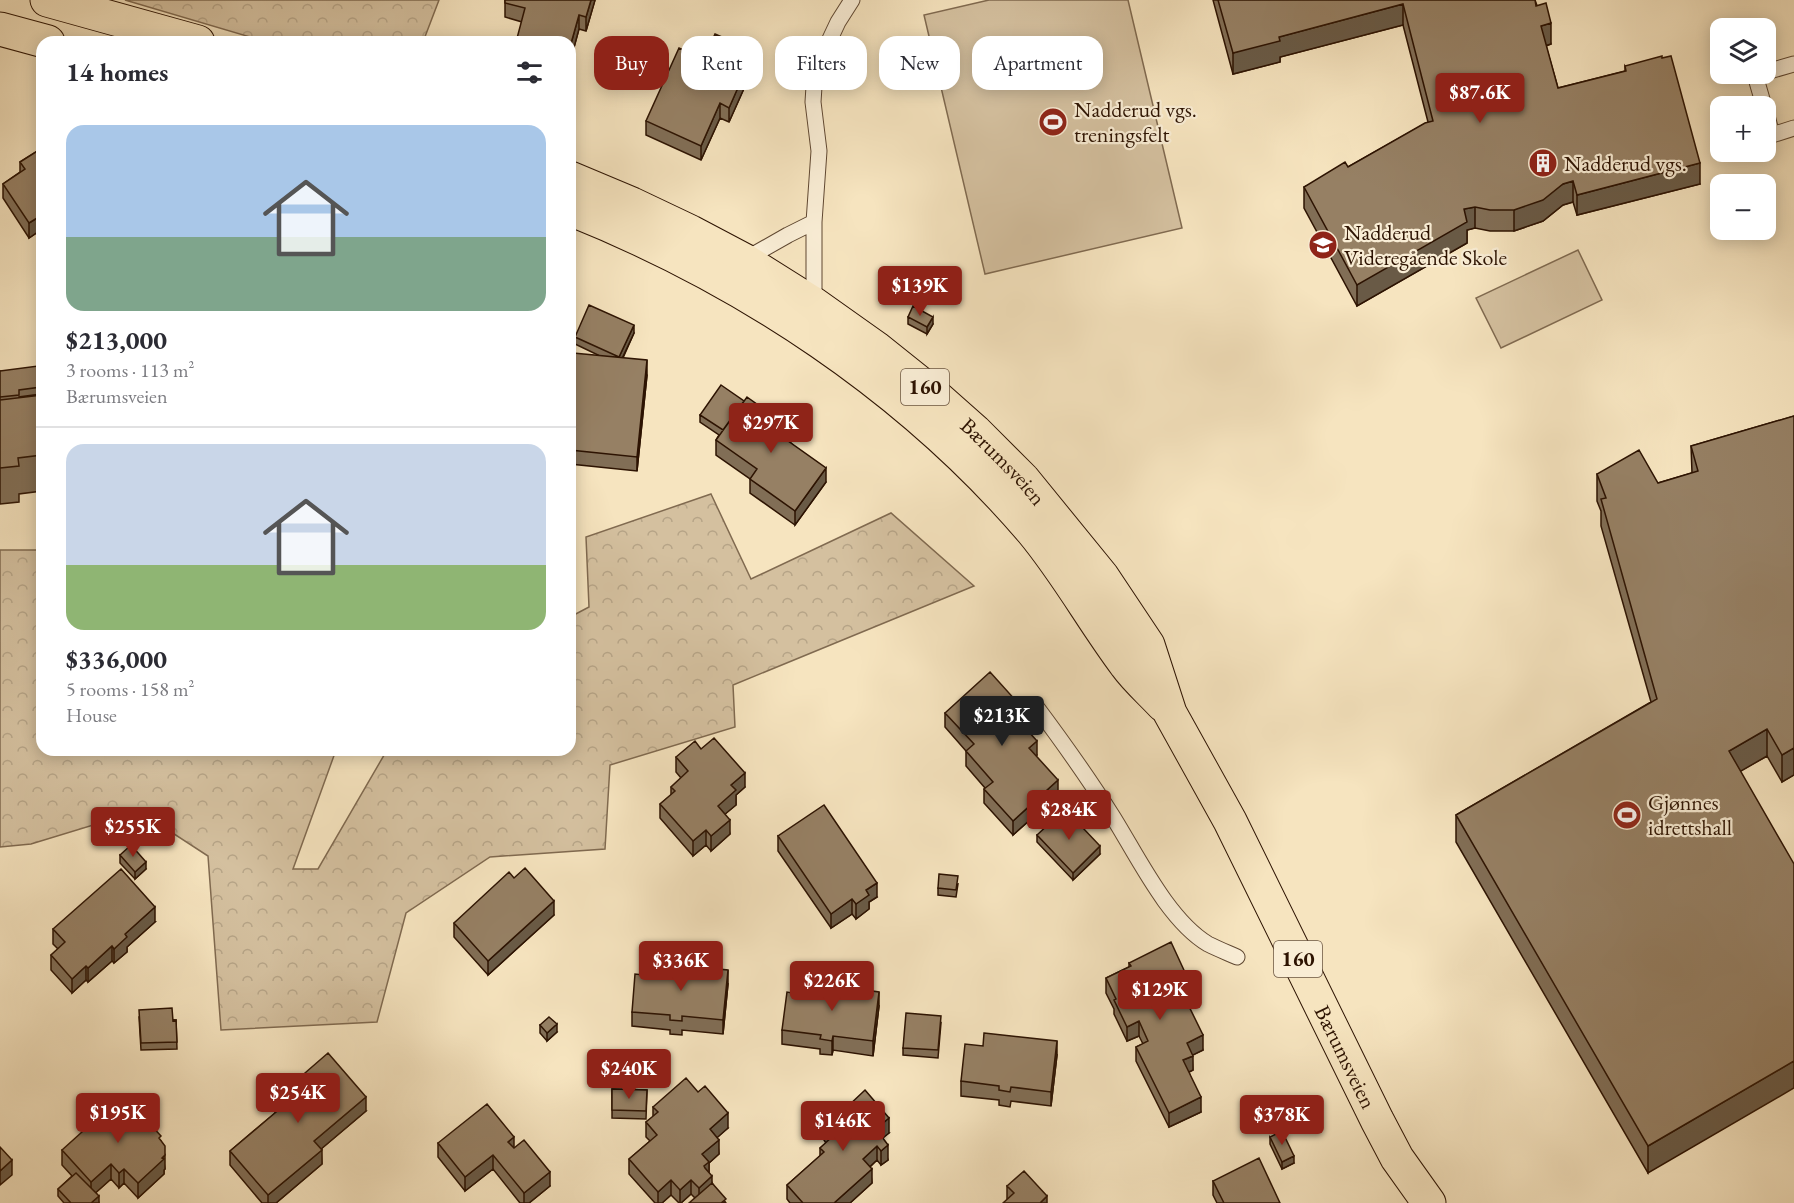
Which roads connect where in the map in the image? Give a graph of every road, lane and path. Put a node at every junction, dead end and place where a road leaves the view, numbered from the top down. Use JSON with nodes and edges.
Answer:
{"nodes":[{"id":1,"x":47,"y":0,"type":"edge"},
{"id":2,"x":852,"y":0,"type":"edge"},
{"id":3,"x":0,"y":29,"type":"edge"},
{"id":4,"x":176,"y":36,"type":"edge"},
{"id":5,"x":36,"y":39,"type":"edge"},
{"id":6,"x":1794,"y":64,"type":"edge"},
{"id":7,"x":1776,"y":69,"type":"edge"},
{"id":8,"x":1794,"y":128,"type":"edge"},
{"id":9,"x":1776,"y":134,"type":"edge"},
{"id":10,"x":576,"y":181,"type":"edge"},
{"id":11,"x":576,"y":211,"type":"edge"},
{"id":12,"x":814,"y":222,"type":"junction"},
{"id":13,"x":744,"y":260,"type":"junction"},
{"id":14,"x":814,"y":304,"type":"junction"},
{"id":15,"x":1035,"y":705,"type":"dead end"},
{"id":16,"x":1170,"y":713,"type":"junction"},
{"id":17,"x":1238,"y":957,"type":"dead end"},
{"id":18,"x":1429,"y":1203,"type":"edge"}],
"edges":[{"from":1,"to":4,"type":"main road"},
{"from":2,"to":12,"type":"lane"},
{"from":3,"to":5,"type":"main road"},
{"from":6,"to":7,"type":"lane"},
{"from":8,"to":9,"type":"lane"},
{"from":10,"to":13,"type":"main road","name":"Bærumsveien","number":"160"},
{"from":11,"to":16,"type":"main road","name":"Bærumsveien","number":"160"},
{"from":12,"to":13,"type":"lane"},
{"from":12,"to":14,"type":"lane"},
{"from":13,"to":14,"type":"main road","name":"Bærumsveien","number":"160"},
{"from":14,"to":16,"type":"main road","name":"Bærumsveien","number":"160"},
{"from":15,"to":17,"type":"lane"},
{"from":16,"to":18,"type":"main road","name":"Bærumsveien","number":"160"}]}
